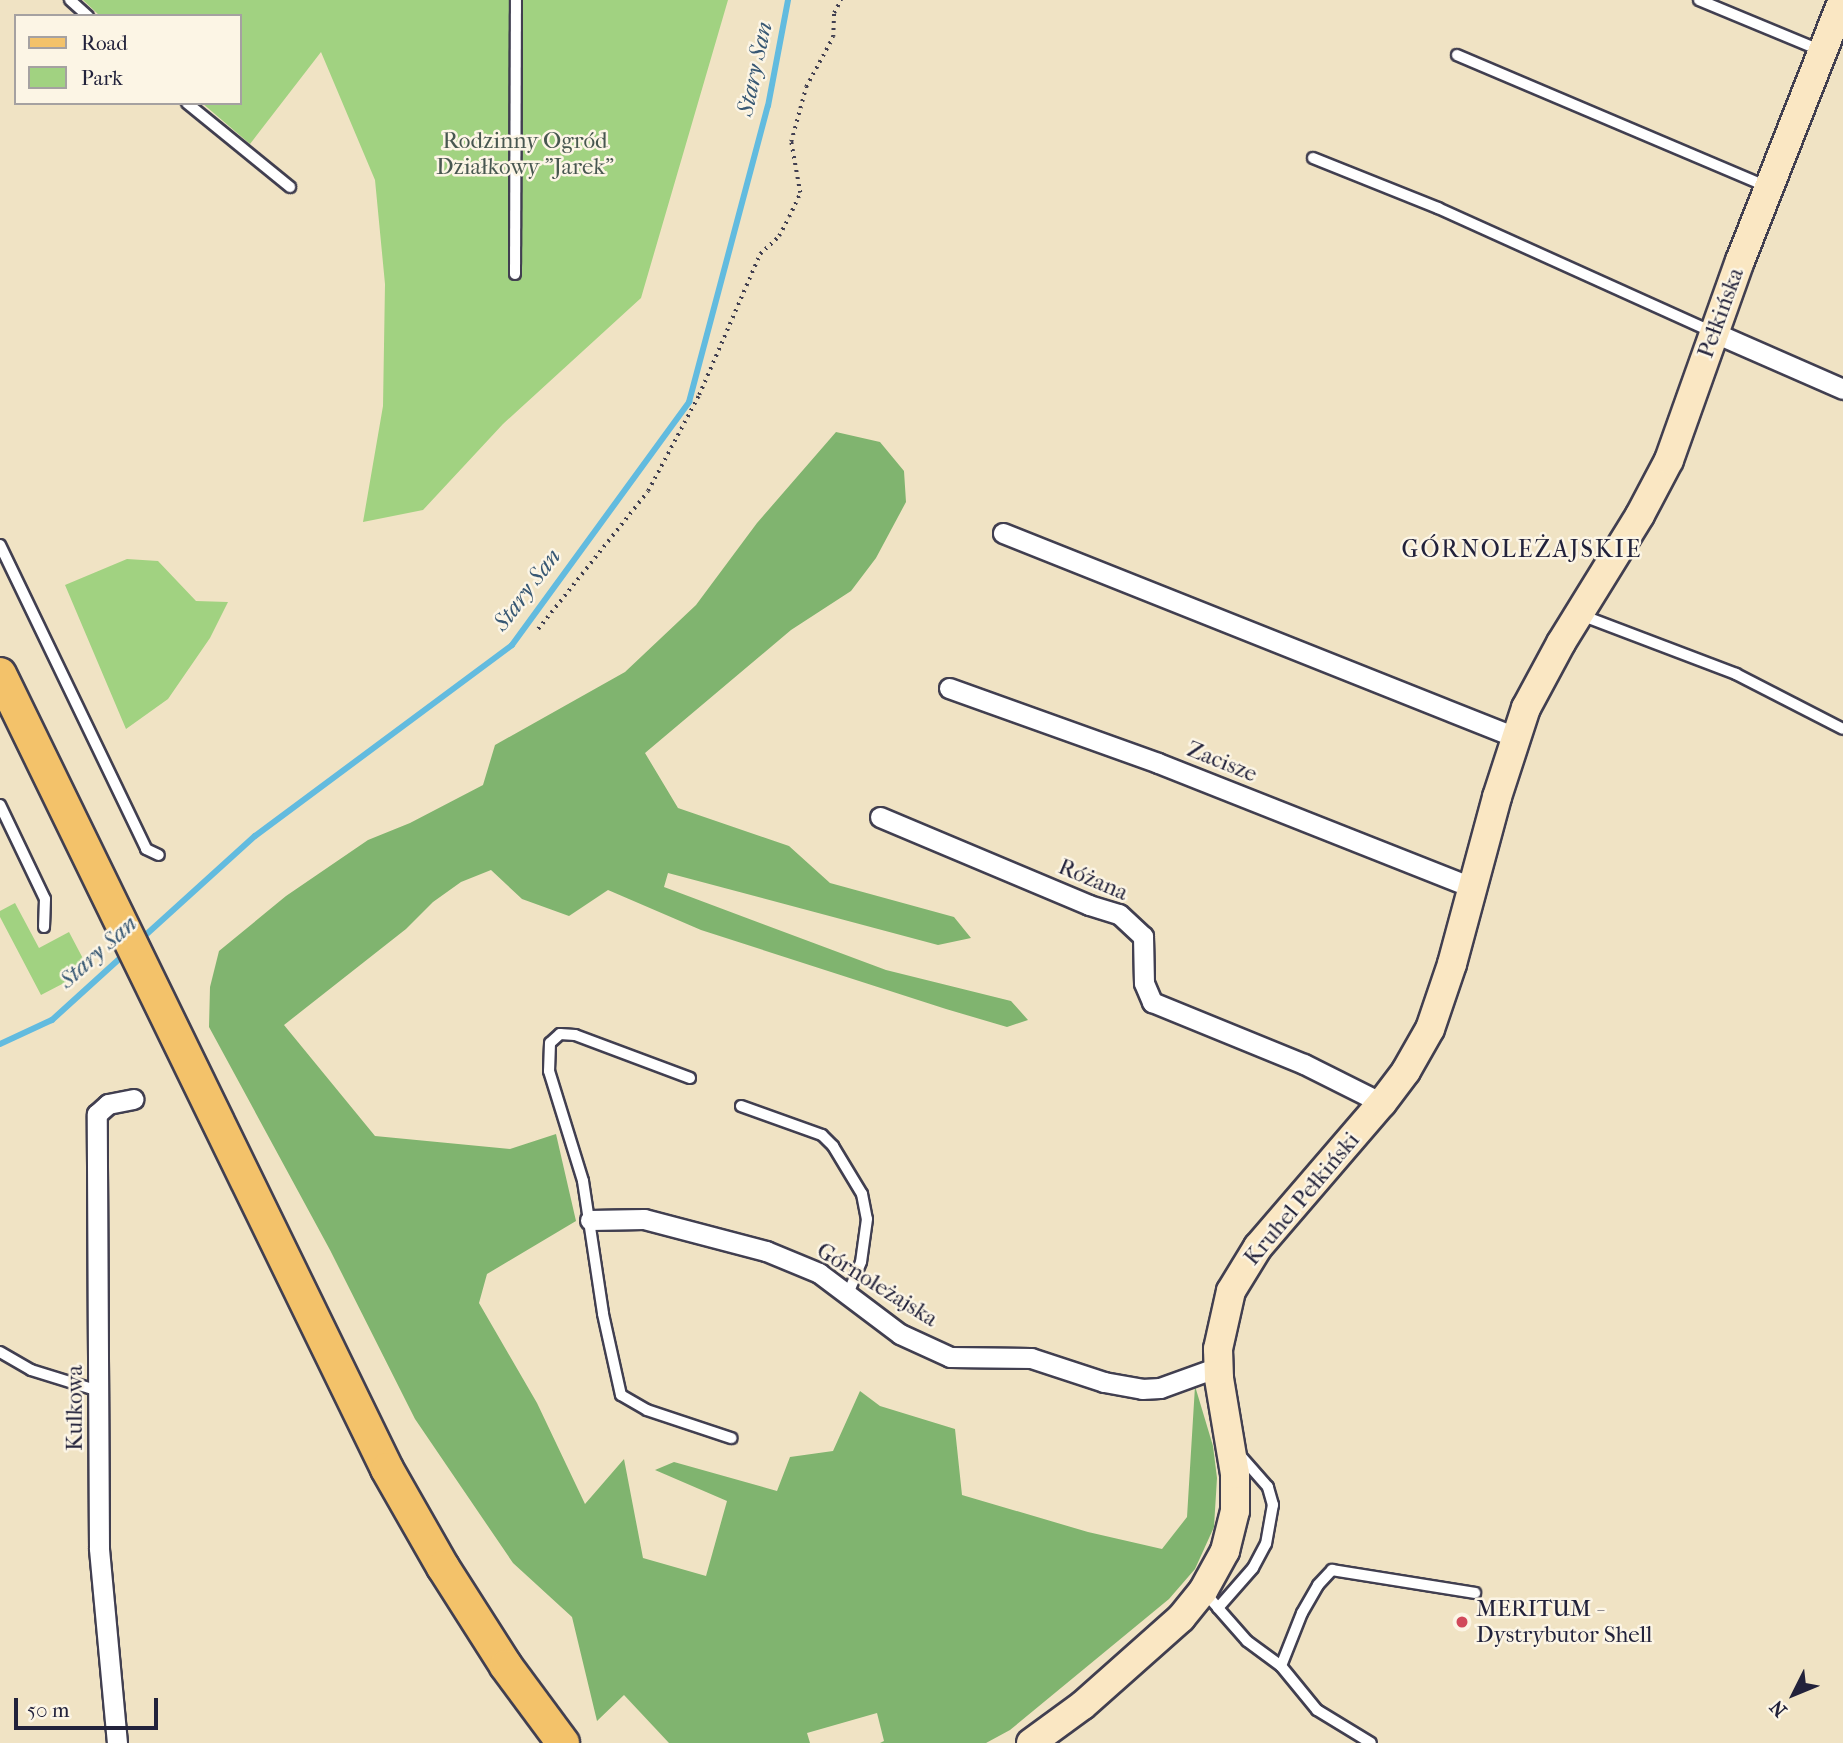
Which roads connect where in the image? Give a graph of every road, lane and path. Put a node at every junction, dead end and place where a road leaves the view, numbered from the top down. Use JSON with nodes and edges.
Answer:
{"nodes":[{"id":1,"x":70,"y":0,"type":"edge"},
{"id":2,"x":516,"y":0,"type":"edge"},
{"id":3,"x":841,"y":0,"type":"edge"},
{"id":4,"x":1699,"y":0,"type":"edge"},
{"id":5,"x":1843,"y":0,"type":"edge"},
{"id":6,"x":86,"y":14,"type":"edge"},
{"id":7,"x":1822,"y":51,"type":"junction"},
{"id":8,"x":1457,"y":55,"type":"dead end"},
{"id":9,"x":189,"y":105,"type":"edge"},
{"id":10,"x":1313,"y":158,"type":"dead end"},
{"id":11,"x":290,"y":187,"type":"dead end"},
{"id":12,"x":1770,"y":187,"type":"junction"},
{"id":13,"x":515,"y":274,"type":"dead end"},
{"id":14,"x":1713,"y":332,"type":"junction"},
{"id":15,"x":1843,"y":389,"type":"edge"},
{"id":16,"x":1003,"y":533,"type":"dead end"},
{"id":17,"x":0,"y":545,"type":"edge"},
{"id":18,"x":1579,"y":614,"type":"junction"},
{"id":19,"x":538,"y":629,"type":"dead end"},
{"id":20,"x":0,"y":674,"type":"edge"},
{"id":21,"x":949,"y":688,"type":"dead end"},
{"id":22,"x":1843,"y":729,"type":"edge"},
{"id":23,"x":1515,"y":737,"type":"junction"},
{"id":24,"x":0,"y":804,"type":"edge"},
{"id":25,"x":880,"y":817,"type":"dead end"},
{"id":26,"x":159,"y":855,"type":"dead end"},
{"id":27,"x":1474,"y":888,"type":"junction"},
{"id":28,"x":44,"y":927,"type":"dead end"},
{"id":29,"x":690,"y":1079,"type":"dead end"},
{"id":30,"x":134,"y":1099,"type":"dead end"},
{"id":31,"x":1382,"y":1103,"type":"junction"},
{"id":32,"x":741,"y":1106,"type":"dead end"},
{"id":33,"x":590,"y":1220,"type":"junction"},
{"id":34,"x":848,"y":1295,"type":"junction"},
{"id":35,"x":0,"y":1352,"type":"edge"},
{"id":36,"x":1218,"y":1367,"type":"junction"},
{"id":37,"x":99,"y":1391,"type":"junction"},
{"id":38,"x":731,"y":1438,"type":"dead end"},
{"id":39,"x":1231,"y":1446,"type":"junction"},
{"id":40,"x":1475,"y":1593,"type":"dead end"},
{"id":41,"x":1210,"y":1599,"type":"junction"},
{"id":42,"x":1281,"y":1665,"type":"junction"},
{"id":43,"x":1038,"y":1741,"type":"edge"},
{"id":44,"x":117,"y":1743,"type":"edge"},
{"id":45,"x":563,"y":1743,"type":"edge"},
{"id":46,"x":1371,"y":1743,"type":"edge"}],
"edges":[{"from":1,"to":6,"type":"lane"},
{"from":2,"to":13,"type":"lane"},
{"from":3,"to":19,"type":"path"},
{"from":4,"to":7,"type":"lane"},
{"from":5,"to":7,"type":"street","name":"Pełkińska"},
{"from":7,"to":12,"type":"street","name":"Pełkińska"},
{"from":8,"to":12,"type":"lane"},
{"from":9,"to":11,"type":"lane"},
{"from":10,"to":14,"type":"lane"},
{"from":12,"to":14,"type":"street","name":"Pełkińska"},
{"from":14,"to":15,"type":"street"},
{"from":14,"to":18,"type":"street","name":"Pełkińska"},
{"from":16,"to":23,"type":"street"},
{"from":17,"to":26,"type":"lane"},
{"from":18,"to":22,"type":"lane"},
{"from":18,"to":23,"type":"street","name":"Kruhel Pełkiński"},
{"from":20,"to":45,"type":"main road"},
{"from":21,"to":27,"type":"street","name":"Zacisze"},
{"from":23,"to":27,"type":"street","name":"Kruhel Pełkiński"},
{"from":24,"to":28,"type":"lane"},
{"from":25,"to":31,"type":"street","name":"Różana"},
{"from":27,"to":31,"type":"street","name":"Kruhel Pełkiński"},
{"from":29,"to":33,"type":"lane"},
{"from":30,"to":37,"type":"street","name":"Kulkowa"},
{"from":31,"to":36,"type":"street","name":"Kruhel Pełkiński"},
{"from":32,"to":34,"type":"lane"},
{"from":33,"to":34,"type":"street","name":"Górnoleżajska"},
{"from":33,"to":38,"type":"lane"},
{"from":34,"to":36,"type":"street","name":"Górnoleżajska"},
{"from":35,"to":37,"type":"lane"},
{"from":36,"to":39,"type":"street","name":"Kruhel Pełkiński"},
{"from":37,"to":44,"type":"street","name":"Kulkowa"},
{"from":39,"to":41,"type":"street","name":"Kruhel Pełkiński"},
{"from":39,"to":41,"type":"lane"},
{"from":40,"to":42,"type":"lane"},
{"from":41,"to":42,"type":"lane"},
{"from":41,"to":43,"type":"street","name":"Kruhel Pełkiński"},
{"from":42,"to":46,"type":"lane"}]}
